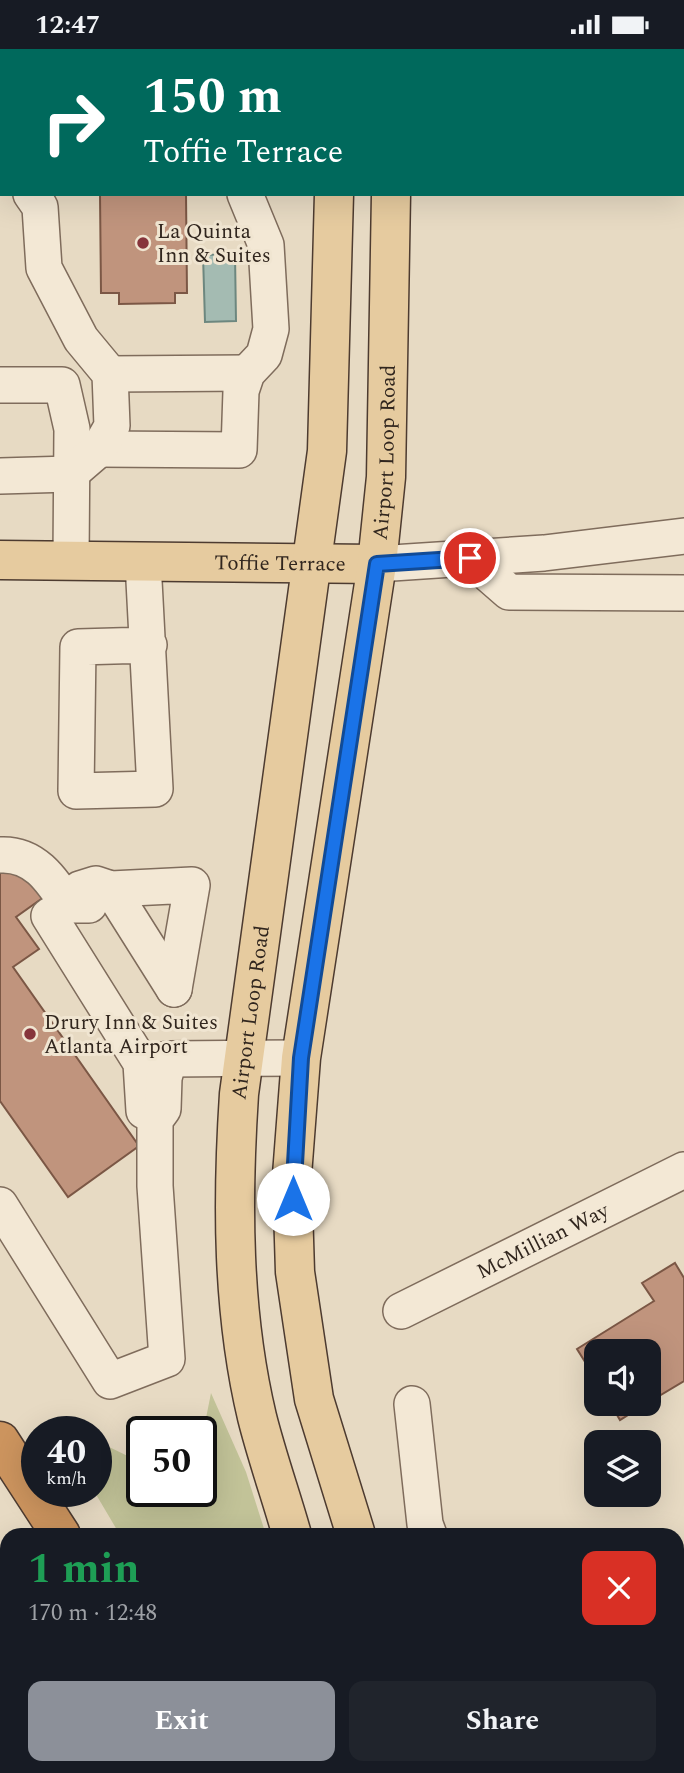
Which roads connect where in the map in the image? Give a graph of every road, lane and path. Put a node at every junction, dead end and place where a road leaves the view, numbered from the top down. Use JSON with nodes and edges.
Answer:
{"nodes":[{"id":1,"x":33,"y":196,"type":"edge"},
{"id":2,"x":246,"y":196,"type":"edge"},
{"id":3,"x":334,"y":196,"type":"edge"},
{"id":4,"x":391,"y":196,"type":"edge"},
{"id":5,"x":247,"y":373,"type":"junction"},
{"id":6,"x":110,"y":374,"type":"junction"},
{"id":7,"x":0,"y":386,"type":"edge"},
{"id":8,"x":99,"y":449,"type":"junction"},
{"id":9,"x":70,"y":474,"type":"junction"},
{"id":10,"x":0,"y":476,"type":"edge"},
{"id":11,"x":684,"y":536,"type":"edge"},
{"id":12,"x":470,"y":558,"type":"junction"},
{"id":13,"x":0,"y":560,"type":"edge"},
{"id":14,"x":71,"y":561,"type":"junction"},
{"id":15,"x":143,"y":562,"type":"junction"},
{"id":16,"x":313,"y":564,"type":"junction"},
{"id":17,"x":377,"y":564,"type":"junction"},
{"id":18,"x":684,"y":593,"type":"edge"},
{"id":19,"x":149,"y":645,"type":"dead end"},
{"id":20,"x":0,"y":855,"type":"edge"},
{"id":21,"x":111,"y":890,"type":"dead end"},
{"id":22,"x":68,"y":905,"type":"junction"},
{"id":23,"x":243,"y":1058,"type":"junction"},
{"id":24,"x":301,"y":1058,"type":"junction"},
{"id":25,"x":155,"y":1061,"type":"junction"},
{"id":26,"x":684,"y":1170,"type":"edge"},
{"id":27,"x":0,"y":1205,"type":"edge"},
{"id":28,"x":401,"y":1311,"type":"dead end"},
{"id":29,"x":412,"y":1404,"type":"dead end"},
{"id":30,"x":0,"y":1440,"type":"edge"},
{"id":31,"x":57,"y":1528,"type":"edge"},
{"id":32,"x":290,"y":1528,"type":"edge"},
{"id":33,"x":354,"y":1528,"type":"edge"},
{"id":34,"x":426,"y":1528,"type":"edge"}],
"edges":[{"from":1,"to":6,"type":"street"},
{"from":2,"to":5,"type":"street"},
{"from":3,"to":16,"type":"main road","name":"Airport Loop Road"},
{"from":4,"to":17,"type":"main road","name":"Airport Loop Road"},
{"from":5,"to":6,"type":"street"},
{"from":5,"to":8,"type":"street"},
{"from":6,"to":8,"type":"street"},
{"from":7,"to":9,"type":"street"},
{"from":8,"to":9,"type":"street"},
{"from":9,"to":10,"type":"street"},
{"from":9,"to":14,"type":"street"},
{"from":11,"to":12,"type":"street","name":"Toffie Terrace"},
{"from":12,"to":17,"type":"street","name":"Toffie Terrace"},
{"from":12,"to":18,"type":"street"},
{"from":13,"to":14,"type":"main road","name":"Toffie Terrace"},
{"from":14,"to":15,"type":"main road","name":"Toffie Terrace"},
{"from":15,"to":16,"type":"main road","name":"Toffie Terrace"},
{"from":15,"to":19,"type":"street"},
{"from":16,"to":17,"type":"main road","name":"Toffie Terrace"},
{"from":16,"to":23,"type":"main road","name":"Airport Loop Road"},
{"from":17,"to":24,"type":"main road","name":"Airport Loop Road"},
{"from":20,"to":22,"type":"street"},
{"from":21,"to":22,"type":"street"},
{"from":22,"to":25,"type":"street"},
{"from":23,"to":24,"type":"street"},
{"from":23,"to":25,"type":"street"},
{"from":23,"to":32,"type":"main road","name":"Airport Loop Road"},
{"from":24,"to":33,"type":"main road","name":"Airport Loop Road"},
{"from":25,"to":27,"type":"street"},
{"from":26,"to":28,"type":"street","name":"McMillian Way"},
{"from":29,"to":34,"type":"street"},
{"from":30,"to":31,"type":"highway"}]}
